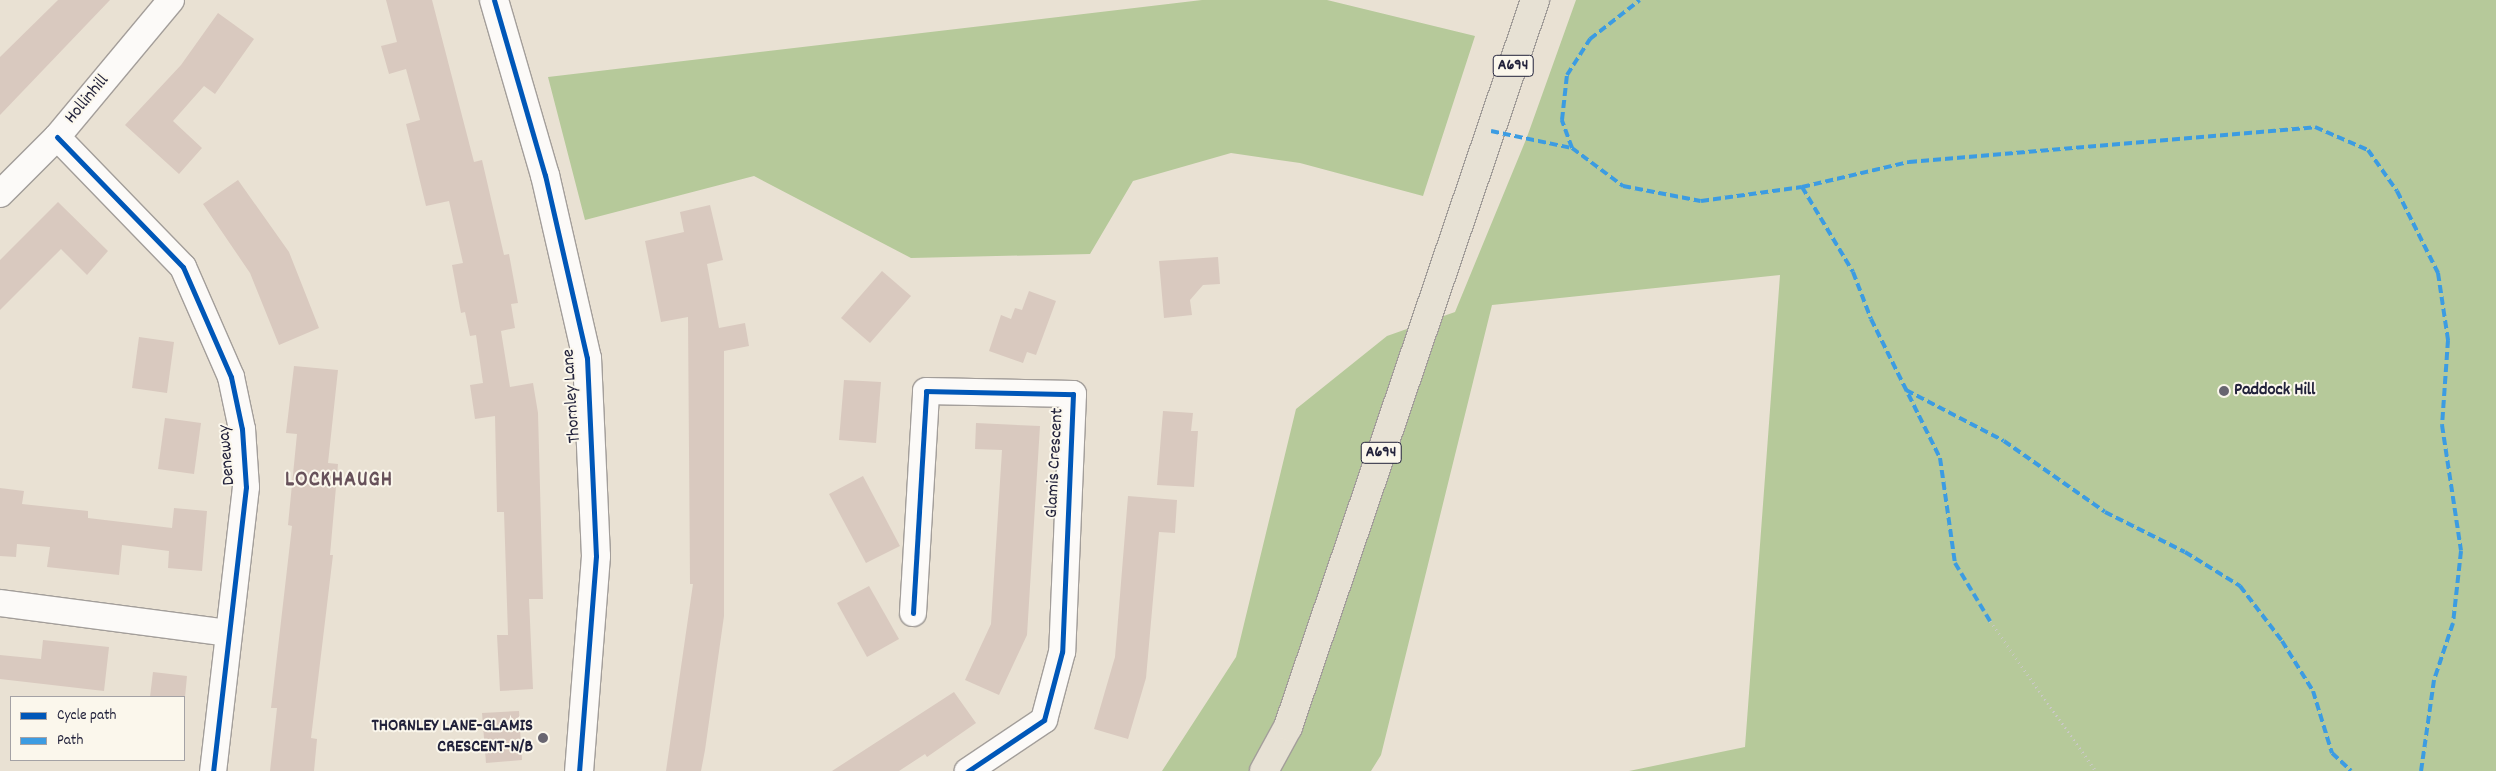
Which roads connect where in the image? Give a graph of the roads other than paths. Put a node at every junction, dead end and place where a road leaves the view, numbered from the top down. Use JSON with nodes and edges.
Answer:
{"nodes":[{"id":1,"x":171,"y":0,"type":"edge"},
{"id":2,"x":494,"y":0,"type":"edge"},
{"id":3,"x":1535,"y":0,"type":"edge"},
{"id":4,"x":57,"y":137,"type":"junction"},
{"id":5,"x":0,"y":194,"type":"edge"},
{"id":6,"x":0,"y":603,"type":"edge"},
{"id":7,"x":913,"y":613,"type":"dead end"},
{"id":8,"x":228,"y":633,"type":"junction"},
{"id":9,"x":213,"y":771,"type":"edge"},
{"id":10,"x":579,"y":771,"type":"edge"},
{"id":11,"x":968,"y":771,"type":"edge"},
{"id":12,"x":1264,"y":771,"type":"edge"}],
"edges":[{"from":1,"to":4,"type":"street","name":"Hollinhill"},
{"from":2,"to":10,"type":"street","name":"Thornley Lane"},
{"from":3,"to":12,"type":"main road","number":"A694"},
{"from":4,"to":5,"type":"street","name":"Hollinhill"},
{"from":4,"to":8,"type":"street","name":"Deneway"},
{"from":6,"to":8,"type":"street"},
{"from":7,"to":11,"type":"street","name":"Glamis Crescent"},
{"from":8,"to":9,"type":"street","name":"Deneway"}]}
